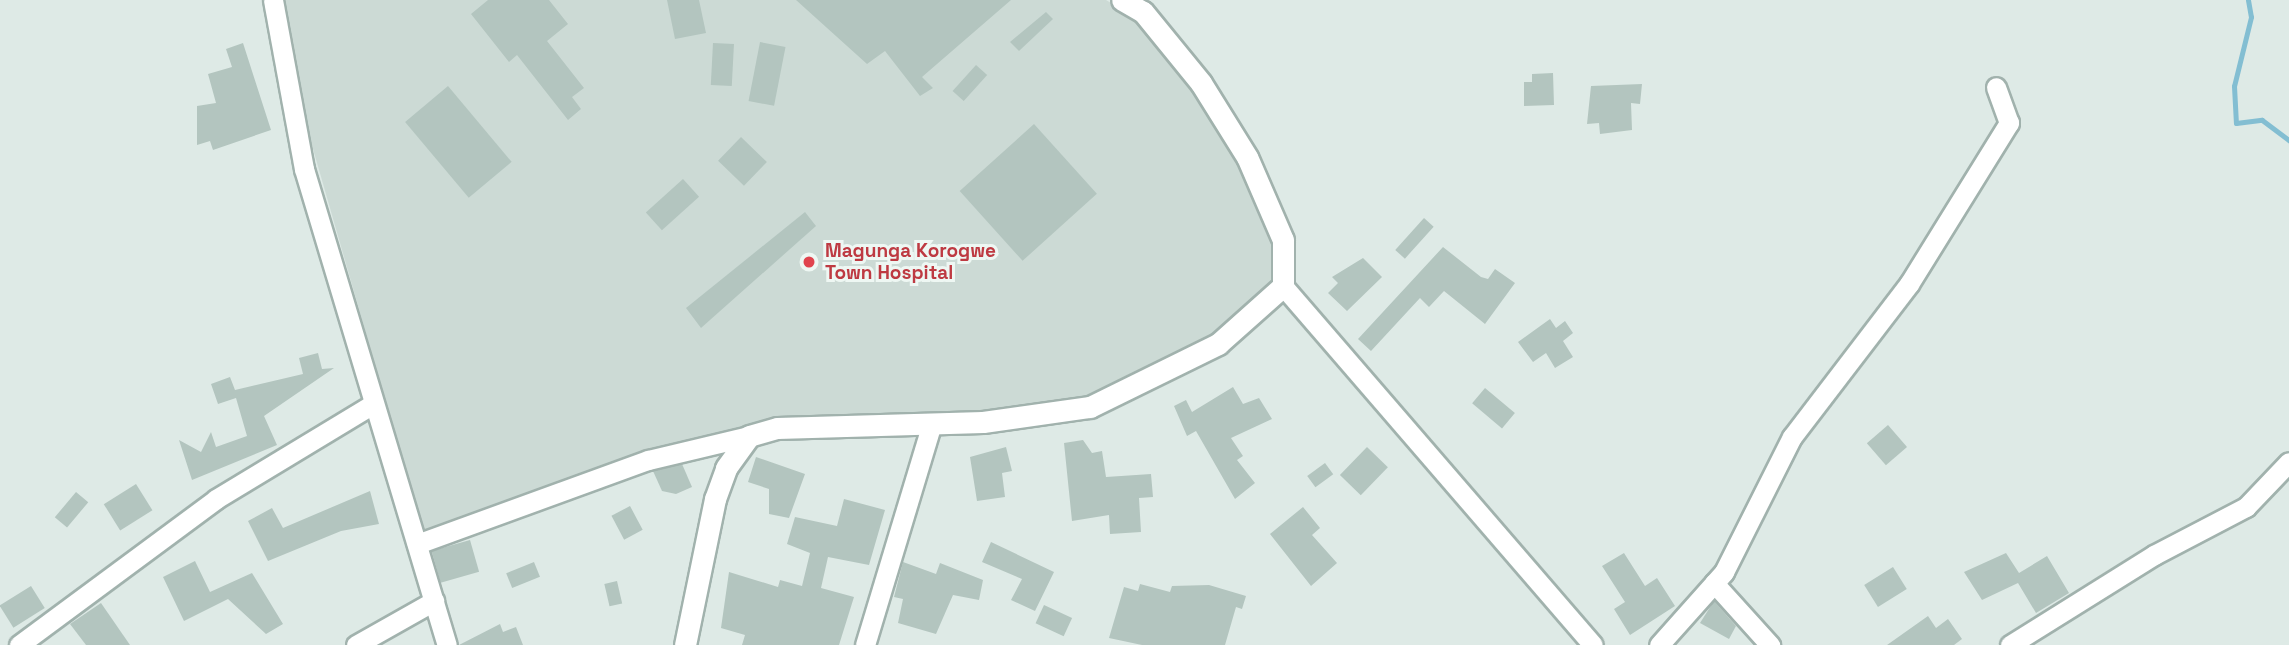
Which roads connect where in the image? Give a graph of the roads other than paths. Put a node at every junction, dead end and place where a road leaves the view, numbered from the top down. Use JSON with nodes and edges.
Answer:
{"nodes":[{"id":1,"x":273,"y":0,"type":"edge"},
{"id":2,"x":1122,"y":0,"type":"edge"},
{"id":3,"x":1996,"y":88,"type":"dead end"},
{"id":4,"x":1283,"y":286,"type":"junction"},
{"id":5,"x":373,"y":404,"type":"junction"},
{"id":6,"x":931,"y":426,"type":"junction"},
{"id":7,"x":749,"y":436,"type":"junction"},
{"id":8,"x":2289,"y":462,"type":"edge"},
{"id":9,"x":416,"y":544,"type":"junction"},
{"id":10,"x":1714,"y":583,"type":"junction"},
{"id":11,"x":434,"y":601,"type":"junction"},
{"id":12,"x":19,"y":645,"type":"edge"},
{"id":13,"x":356,"y":645,"type":"edge"},
{"id":14,"x":447,"y":645,"type":"edge"},
{"id":15,"x":685,"y":645,"type":"edge"},
{"id":16,"x":865,"y":645,"type":"edge"},
{"id":17,"x":1593,"y":645,"type":"edge"},
{"id":18,"x":1659,"y":645,"type":"edge"},
{"id":19,"x":1770,"y":645,"type":"edge"},
{"id":20,"x":2010,"y":645,"type":"edge"}],
"edges":[{"from":1,"to":5,"type":"street"},
{"from":2,"to":4,"type":"street"},
{"from":3,"to":10,"type":"street"},
{"from":4,"to":6,"type":"street"},
{"from":4,"to":17,"type":"street"},
{"from":5,"to":9,"type":"street"},
{"from":5,"to":12,"type":"street"},
{"from":6,"to":7,"type":"street"},
{"from":6,"to":16,"type":"street"},
{"from":7,"to":9,"type":"street"},
{"from":7,"to":15,"type":"street"},
{"from":8,"to":20,"type":"street"},
{"from":9,"to":11,"type":"street"},
{"from":10,"to":18,"type":"street"},
{"from":10,"to":19,"type":"street"},
{"from":11,"to":13,"type":"street"},
{"from":11,"to":14,"type":"street"}]}
